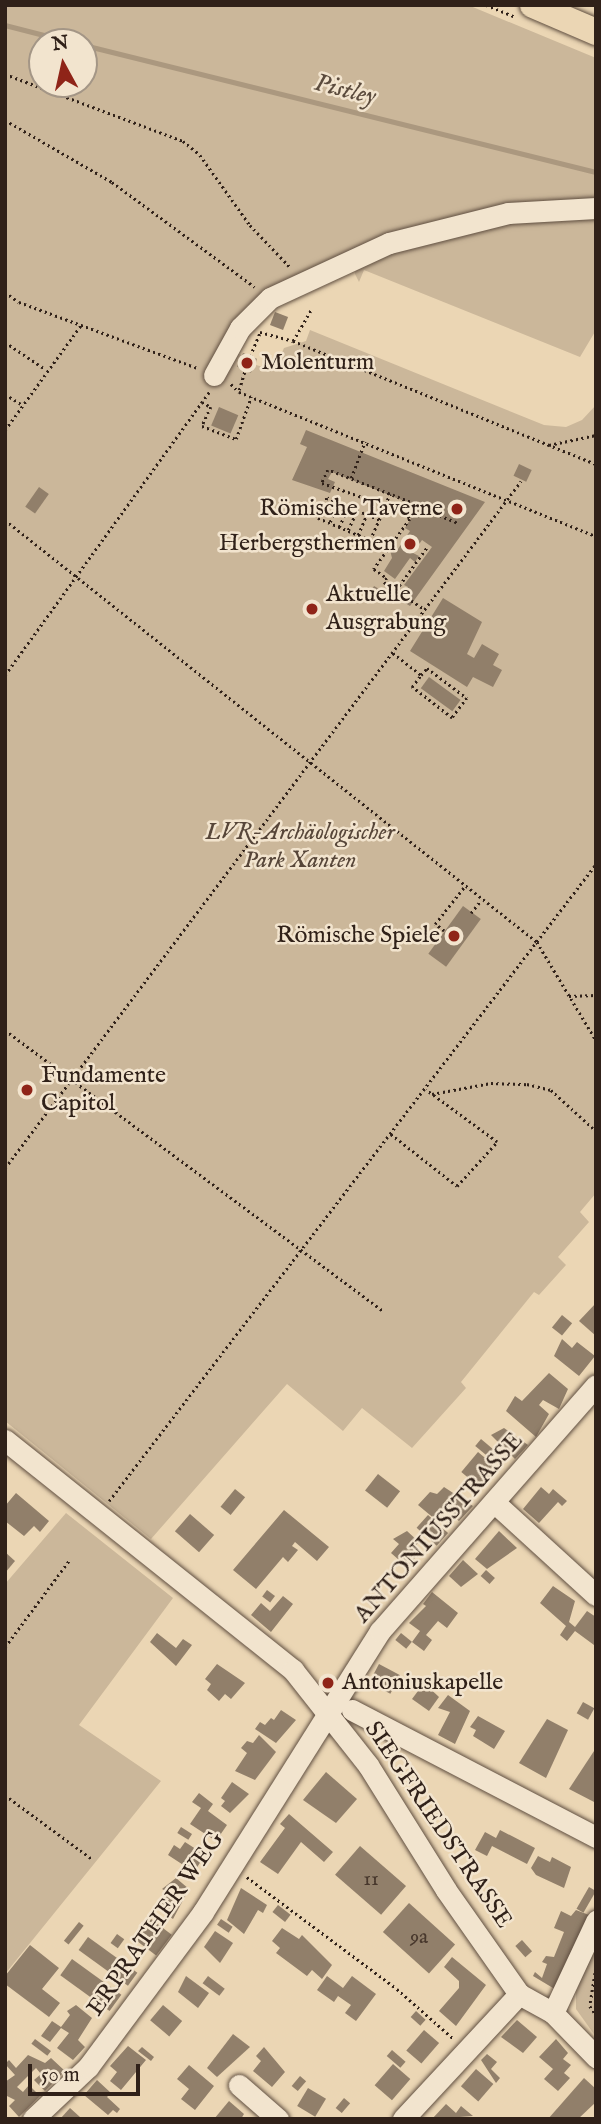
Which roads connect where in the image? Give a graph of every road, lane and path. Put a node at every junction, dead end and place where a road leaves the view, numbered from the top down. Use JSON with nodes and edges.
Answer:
{"nodes":[{"id":1,"x":533,"y":5,"type":"edge"},
{"id":2,"x":596,"y":32,"type":"edge"},
{"id":3,"x":5,"y":74,"type":"edge"},
{"id":4,"x":5,"y":120,"type":"edge"},
{"id":5,"x":596,"y":208,"type":"edge"},
{"id":6,"x":305,"y":282,"type":"junction"},
{"id":7,"x":5,"y":292,"type":"edge"},
{"id":8,"x":270,"y":298,"type":"junction"},
{"id":9,"x":311,"y":310,"type":"dead end"},
{"id":10,"x":82,"y":324,"type":"junction"},
{"id":11,"x":293,"y":341,"type":"junction"},
{"id":12,"x":5,"y":342,"type":"edge"},
{"id":13,"x":250,"y":356,"type":"dead end"},
{"id":14,"x":45,"y":369,"type":"junction"},
{"id":15,"x":245,"y":370,"type":"dead end"},
{"id":16,"x":214,"y":375,"type":"junction"},
{"id":17,"x":239,"y":391,"type":"junction"},
{"id":18,"x":5,"y":394,"type":"edge"},
{"id":19,"x":251,"y":397,"type":"junction"},
{"id":20,"x":202,"y":402,"type":"junction"},
{"id":21,"x":21,"y":404,"type":"junction"},
{"id":22,"x":5,"y":430,"type":"edge"},
{"id":23,"x":596,"y":435,"type":"edge"},
{"id":24,"x":365,"y":442,"type":"junction"},
{"id":25,"x":549,"y":445,"type":"junction"},
{"id":26,"x":596,"y":464,"type":"edge"},
{"id":27,"x":351,"y":478,"type":"junction"},
{"id":28,"x":521,"y":481,"type":"dead end"},
{"id":29,"x":390,"y":494,"type":"junction"},
{"id":30,"x":506,"y":498,"type":"junction"},
{"id":31,"x":338,"y":503,"type":"junction"},
{"id":32,"x":385,"y":505,"type":"junction"},
{"id":33,"x":348,"y":507,"type":"junction"},
{"id":34,"x":357,"y":511,"type":"junction"},
{"id":35,"x":366,"y":515,"type":"junction"},
{"id":36,"x":5,"y":520,"type":"edge"},
{"id":37,"x":379,"y":520,"type":"junction"},
{"id":38,"x":330,"y":523,"type":"junction"},
{"id":39,"x":458,"y":523,"type":"dead end"},
{"id":40,"x":339,"y":527,"type":"junction"},
{"id":41,"x":348,"y":531,"type":"junction"},
{"id":42,"x":358,"y":535,"type":"junction"},
{"id":43,"x":596,"y":536,"type":"edge"},
{"id":44,"x":428,"y":546,"type":"dead end"},
{"id":45,"x":75,"y":579,"type":"junction"},
{"id":46,"x":396,"y":590,"type":"junction"},
{"id":47,"x":424,"y":609,"type":"junction"},
{"id":48,"x":393,"y":653,"type":"junction"},
{"id":49,"x":5,"y":675,"type":"edge"},
{"id":50,"x":421,"y":675,"type":"junction"},
{"id":51,"x":309,"y":763,"type":"junction"},
{"id":52,"x":596,"y":864,"type":"edge"},
{"id":53,"x":465,"y":886,"type":"junction"},
{"id":54,"x":481,"y":900,"type":"junction"},
{"id":55,"x":471,"y":912,"type":"dead end"},
{"id":56,"x":444,"y":931,"type":"dead end"},
{"id":57,"x":537,"y":942,"type":"junction"},
{"id":58,"x":596,"y":995,"type":"edge"},
{"id":59,"x":569,"y":996,"type":"junction"},
{"id":60,"x":5,"y":1030,"type":"edge"},
{"id":61,"x":596,"y":1040,"type":"edge"},
{"id":62,"x":72,"y":1080,"type":"junction"},
{"id":63,"x":425,"y":1090,"type":"junction"},
{"id":64,"x":431,"y":1094,"type":"junction"},
{"id":65,"x":596,"y":1131,"type":"edge"},
{"id":66,"x":391,"y":1134,"type":"junction"},
{"id":67,"x":5,"y":1168,"type":"edge"},
{"id":68,"x":302,"y":1252,"type":"junction"},
{"id":69,"x":382,"y":1310,"type":"dead end"},
{"id":70,"x":594,"y":1391,"type":"edge"},
{"id":71,"x":5,"y":1440,"type":"edge"},
{"id":72,"x":494,"y":1502,"type":"junction"},
{"id":73,"x":99,"y":1515,"type":"junction"},
{"id":74,"x":70,"y":1559,"type":"dead end"},
{"id":75,"x":596,"y":1595,"type":"edge"},
{"id":76,"x":5,"y":1647,"type":"edge"},
{"id":77,"x":352,"y":1710,"type":"dead end"},
{"id":78,"x":329,"y":1711,"type":"junction"},
{"id":79,"x":5,"y":1795,"type":"edge"},
{"id":80,"x":596,"y":1837,"type":"edge"},
{"id":81,"x":92,"y":1859,"type":"dead end"},
{"id":82,"x":231,"y":1865,"type":"junction"},
{"id":83,"x":596,"y":1921,"type":"edge"},
{"id":84,"x":596,"y":1968,"type":"edge"},
{"id":85,"x":519,"y":1993,"type":"junction"},
{"id":86,"x":552,"y":2013,"type":"junction"},
{"id":87,"x":596,"y":2015,"type":"edge"},
{"id":88,"x":465,"y":2048,"type":"junction"},
{"id":89,"x":596,"y":2057,"type":"edge"},
{"id":90,"x":239,"y":2085,"type":"dead end"},
{"id":91,"x":33,"y":2119,"type":"edge"},
{"id":92,"x":278,"y":2119,"type":"edge"},
{"id":93,"x":403,"y":2119,"type":"edge"}],
"edges":[{"from":1,"to":2,"type":"main road"},
{"from":3,"to":6,"type":"path"},
{"from":4,"to":8,"type":"path"},
{"from":5,"to":6,"type":"street"},
{"from":6,"to":8,"type":"street"},
{"from":7,"to":10,"type":"path"},
{"from":8,"to":16,"type":"street"},
{"from":9,"to":11,"type":"path"},
{"from":10,"to":14,"type":"path"},
{"from":10,"to":16,"type":"path"},
{"from":11,"to":13,"type":"path"},
{"from":11,"to":25,"type":"path"},
{"from":12,"to":14,"type":"path"},
{"from":14,"to":21,"type":"path"},
{"from":15,"to":17,"type":"path"},
{"from":16,"to":17,"type":"path"},
{"from":16,"to":20,"type":"path"},
{"from":17,"to":19,"type":"path"},
{"from":18,"to":21,"type":"path"},
{"from":19,"to":20,"type":"path"},
{"from":19,"to":24,"type":"path"},
{"from":20,"to":45,"type":"path"},
{"from":21,"to":22,"type":"path"},
{"from":23,"to":25,"type":"path"},
{"from":24,"to":27,"type":"path"},
{"from":24,"to":30,"type":"path"},
{"from":25,"to":26,"type":"path"},
{"from":27,"to":29,"type":"path"},
{"from":27,"to":32,"type":"path"},
{"from":28,"to":30,"type":"path"},
{"from":29,"to":32,"type":"path"},
{"from":29,"to":39,"type":"path"},
{"from":30,"to":43,"type":"path"},
{"from":30,"to":47,"type":"path"},
{"from":31,"to":33,"type":"path"},
{"from":31,"to":38,"type":"path"},
{"from":31,"to":38,"type":"path"},
{"from":32,"to":37,"type":"path"},
{"from":32,"to":46,"type":"path"},
{"from":33,"to":34,"type":"path"},
{"from":33,"to":40,"type":"path"},
{"from":34,"to":35,"type":"path"},
{"from":34,"to":41,"type":"path"},
{"from":35,"to":37,"type":"path"},
{"from":35,"to":42,"type":"path"},
{"from":36,"to":45,"type":"path"},
{"from":37,"to":42,"type":"path"},
{"from":38,"to":40,"type":"path"},
{"from":40,"to":41,"type":"path"},
{"from":41,"to":42,"type":"path"},
{"from":44,"to":46,"type":"path"},
{"from":45,"to":49,"type":"path"},
{"from":45,"to":51,"type":"path"},
{"from":46,"to":47,"type":"path"},
{"from":47,"to":48,"type":"path"},
{"from":48,"to":50,"type":"path"},
{"from":48,"to":51,"type":"path"},
{"from":50,"to":50,"type":"path"},
{"from":51,"to":53,"type":"path"},
{"from":51,"to":62,"type":"path"},
{"from":52,"to":57,"type":"path"},
{"from":53,"to":54,"type":"path"},
{"from":53,"to":56,"type":"path"},
{"from":54,"to":55,"type":"path"},
{"from":54,"to":57,"type":"path"},
{"from":57,"to":59,"type":"path"},
{"from":57,"to":63,"type":"path"},
{"from":58,"to":59,"type":"path"},
{"from":59,"to":61,"type":"path"},
{"from":60,"to":62,"type":"path"},
{"from":62,"to":67,"type":"path"},
{"from":62,"to":68,"type":"path"},
{"from":63,"to":64,"type":"path"},
{"from":63,"to":66,"type":"path"},
{"from":64,"to":65,"type":"path"},
{"from":64,"to":66,"type":"path"},
{"from":66,"to":68,"type":"path"},
{"from":68,"to":69,"type":"path"},
{"from":68,"to":73,"type":"path"},
{"from":70,"to":72,"type":"street","name":"ANTONIUSSTRASSE"},
{"from":71,"to":73,"type":"street","name":"SIEGFRIEDSTRASSE"},
{"from":72,"to":75,"type":"street"},
{"from":72,"to":78,"type":"street","name":"ANTONIUSSTRASSE"},
{"from":73,"to":78,"type":"street","name":"SIEGFRIEDSTRASSE"},
{"from":74,"to":76,"type":"path"},
{"from":77,"to":80,"type":"street"},
{"from":78,"to":82,"type":"street","name":"ERPRATHER WEG"},
{"from":78,"to":85,"type":"street","name":"SIEGFRIEDSTRASSE"},
{"from":79,"to":81,"type":"path"},
{"from":82,"to":88,"type":"path"},
{"from":82,"to":91,"type":"street","name":"ERPRATHER WEG"},
{"from":83,"to":86,"type":"street"},
{"from":84,"to":87,"type":"path"},
{"from":85,"to":86,"type":"street","name":"SIEGFRIEDSTRASSE"},
{"from":85,"to":88,"type":"street"},
{"from":86,"to":89,"type":"street","name":"SIEGFRIEDSTRASSE"},
{"from":88,"to":93,"type":"street"},
{"from":90,"to":92,"type":"street"}]}
